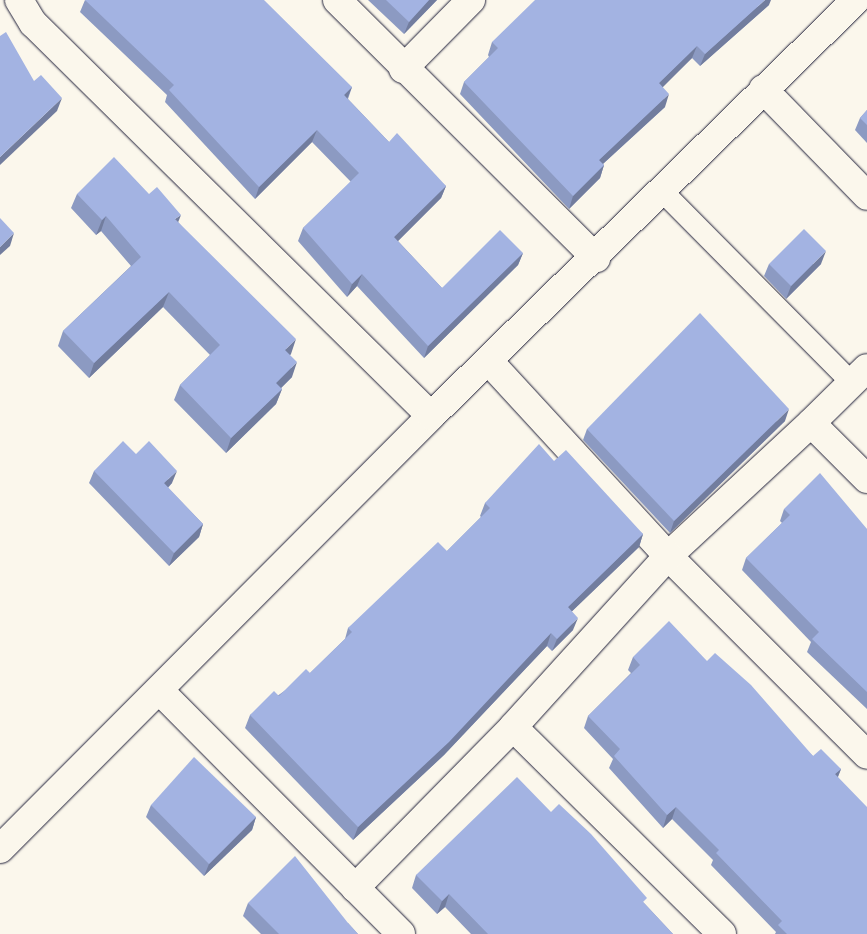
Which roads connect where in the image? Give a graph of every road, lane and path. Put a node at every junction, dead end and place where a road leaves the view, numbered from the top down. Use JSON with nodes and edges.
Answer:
{"nodes":[{"id":1,"x":19,"y":0,"type":"edge"},
{"id":2,"x":337,"y":0,"type":"edge"},
{"id":3,"x":471,"y":0,"type":"edge"},
{"id":4,"x":856,"y":0,"type":"edge"},
{"id":5,"x":402,"y":69,"type":"junction"},
{"id":6,"x":763,"y":90,"type":"junction"},
{"id":7,"x":662,"y":191,"type":"junction"},
{"id":8,"x":867,"y":196,"type":"edge"},
{"id":9,"x":596,"y":258,"type":"junction"},
{"id":10,"x":489,"y":361,"type":"junction"},
{"id":11,"x":859,"y":376,"type":"edge"},
{"id":12,"x":431,"y":416,"type":"junction"},
{"id":13,"x":811,"y":423,"type":"junction"},
{"id":14,"x":867,"y":479,"type":"edge"},
{"id":15,"x":668,"y":556,"type":"junction"},
{"id":16,"x":160,"y":691,"type":"junction"},
{"id":17,"x":514,"y":727,"type":"junction"},
{"id":18,"x":867,"y":755,"type":"edge"},
{"id":19,"x":0,"y":849,"type":"edge"},
{"id":20,"x":355,"y":888,"type":"junction"},
{"id":21,"x":400,"y":934,"type":"edge"},
{"id":22,"x":722,"y":934,"type":"edge"}],
"edges":[{"from":1,"to":12,"type":"street"},
{"from":2,"to":5,"type":"street"},
{"from":3,"to":5,"type":"street"},
{"from":4,"to":6,"type":"street"},
{"from":5,"to":9,"type":"street"},
{"from":6,"to":7,"type":"street"},
{"from":6,"to":8,"type":"street"},
{"from":7,"to":9,"type":"street"},
{"from":7,"to":11,"type":"lane"},
{"from":9,"to":10,"type":"street"},
{"from":10,"to":12,"type":"street"},
{"from":10,"to":15,"type":"street"},
{"from":11,"to":13,"type":"street"},
{"from":12,"to":16,"type":"street"},
{"from":13,"to":14,"type":"street"},
{"from":13,"to":15,"type":"street"},
{"from":15,"to":17,"type":"street"},
{"from":15,"to":18,"type":"street"},
{"from":16,"to":19,"type":"street"},
{"from":16,"to":20,"type":"street"},
{"from":17,"to":20,"type":"street"},
{"from":17,"to":22,"type":"street"},
{"from":20,"to":21,"type":"street"}]}
